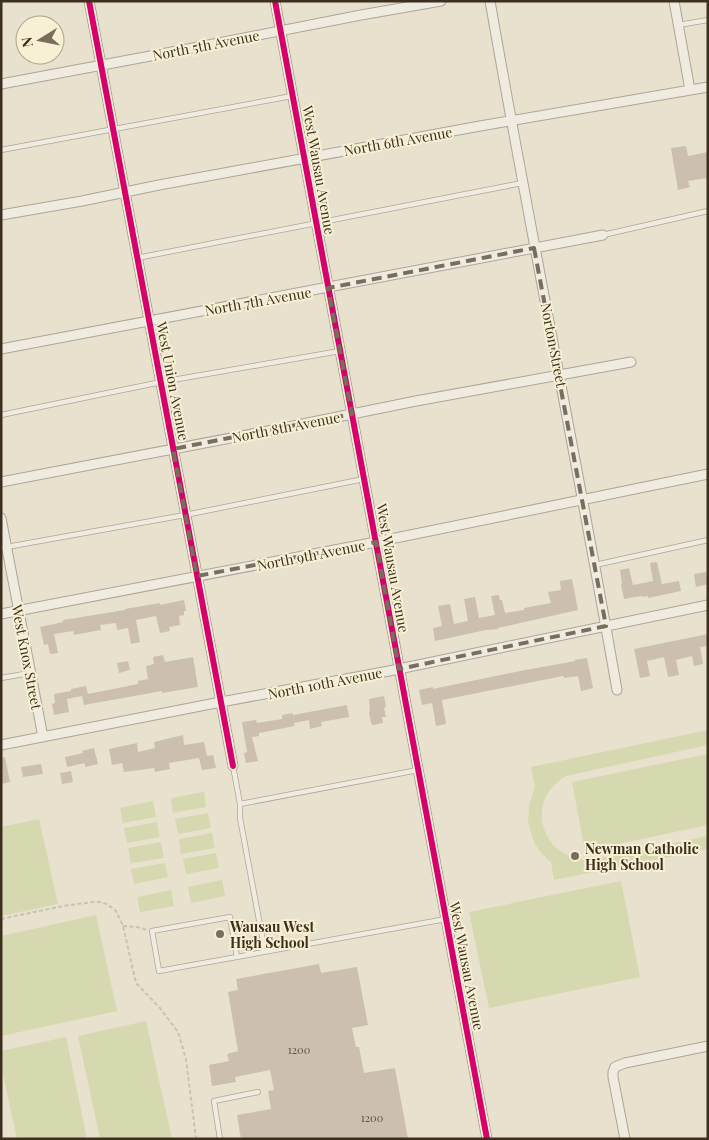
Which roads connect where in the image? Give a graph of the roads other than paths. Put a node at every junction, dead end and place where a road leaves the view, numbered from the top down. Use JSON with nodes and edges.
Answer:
{"nodes":[{"id":1,"x":89,"y":1,"type":"edge"},
{"id":2,"x":275,"y":1,"type":"edge"},
{"id":3,"x":441,"y":1,"type":"edge"},
{"id":4,"x":490,"y":1,"type":"edge"},
{"id":5,"x":674,"y":1,"type":"edge"},
{"id":6,"x":708,"y":20,"type":"edge"},
{"id":7,"x":678,"y":25,"type":"junction"},
{"id":8,"x":281,"y":31,"type":"junction"},
{"id":9,"x":101,"y":64,"type":"junction"},
{"id":10,"x":1,"y":84,"type":"edge"},
{"id":11,"x":708,"y":87,"type":"edge"},
{"id":12,"x":690,"y":90,"type":"junction"},
{"id":13,"x":293,"y":96,"type":"junction"},
{"id":14,"x":510,"y":120,"type":"junction"},
{"id":15,"x":113,"y":129,"type":"junction"},
{"id":16,"x":1,"y":150,"type":"edge"},
{"id":17,"x":304,"y":158,"type":"junction"},
{"id":18,"x":522,"y":183,"type":"junction"},
{"id":19,"x":125,"y":193,"type":"junction"},
{"id":20,"x":708,"y":210,"type":"edge"},
{"id":21,"x":1,"y":215,"type":"edge"},
{"id":22,"x":316,"y":223,"type":"junction"},
{"id":23,"x":603,"y":235,"type":"joint"},
{"id":24,"x":534,"y":248,"type":"junction"},
{"id":25,"x":137,"y":258,"type":"junction"},
{"id":26,"x":328,"y":288,"type":"junction"},
{"id":27,"x":149,"y":321,"type":"junction"},
{"id":28,"x":1,"y":349,"type":"edge"},
{"id":29,"x":340,"y":351,"type":"junction"},
{"id":30,"x":631,"y":362,"type":"dead end"},
{"id":31,"x":559,"y":375,"type":"junction"},
{"id":32,"x":160,"y":382,"type":"junction"},
{"id":33,"x":352,"y":414,"type":"junction"},
{"id":34,"x":1,"y":416,"type":"edge"},
{"id":35,"x":173,"y":449,"type":"junction"},
{"id":36,"x":708,"y":474,"type":"edge"},
{"id":37,"x":364,"y":479,"type":"junction"},
{"id":38,"x":1,"y":482,"type":"edge"},
{"id":39,"x":583,"y":499,"type":"junction"},
{"id":40,"x":186,"y":515,"type":"junction"},
{"id":41,"x":1,"y":518,"type":"edge"},
{"id":42,"x":708,"y":540,"type":"edge"},
{"id":43,"x":376,"y":542,"type":"junction"},
{"id":44,"x":4,"y":548,"type":"edge"},
{"id":45,"x":595,"y":565,"type":"junction"},
{"id":46,"x":197,"y":576,"type":"junction"},
{"id":47,"x":708,"y":606,"type":"edge"},
{"id":48,"x":18,"y":610,"type":"junction"},
{"id":49,"x":1,"y":614,"type":"edge"},
{"id":50,"x":606,"y":626,"type":"junction"},
{"id":51,"x":399,"y":669,"type":"junction"},
{"id":52,"x":30,"y":673,"type":"junction"},
{"id":53,"x":1,"y":678,"type":"edge"},
{"id":54,"x":617,"y":690,"type":"dead end"},
{"id":55,"x":221,"y":702,"type":"junction"},
{"id":56,"x":42,"y":737,"type":"junction"},
{"id":57,"x":1,"y":745,"type":"edge"},
{"id":58,"x":233,"y":766,"type":"joint"},
{"id":59,"x":418,"y":770,"type":"junction"},
{"id":60,"x":240,"y":804,"type":"junction"},
{"id":61,"x":446,"y":919,"type":"junction"},
{"id":62,"x":265,"y":952,"type":"junction"},
{"id":63,"x":237,"y":957,"type":"junction"},
{"id":64,"x":708,"y":1046,"type":"edge"},
{"id":65,"x":258,"y":1092,"type":"dead end"},
{"id":66,"x":220,"y":1139,"type":"edge"},
{"id":67,"x":487,"y":1139,"type":"edge"},
{"id":68,"x":625,"y":1139,"type":"edge"}],
"edges":[{"from":1,"to":9,"type":"street","name":"West Union Avenue"},
{"from":2,"to":8,"type":"street","name":"West Wausau Avenue"},
{"from":3,"to":8,"type":"street","name":"North 5th Avenue"},
{"from":4,"to":14,"type":"street","name":"Norton Street"},
{"from":5,"to":7,"type":"street"},
{"from":6,"to":7,"type":"lane"},
{"from":7,"to":12,"type":"street"},
{"from":8,"to":9,"type":"street","name":"North 5th Avenue"},
{"from":8,"to":13,"type":"street","name":"West Wausau Avenue"},
{"from":9,"to":10,"type":"street","name":"North 5th Avenue"},
{"from":9,"to":15,"type":"street","name":"West Union Avenue"},
{"from":11,"to":12,"type":"street","name":"North 6th Avenue"},
{"from":12,"to":14,"type":"street","name":"North 6th Avenue"},
{"from":13,"to":15,"type":"lane"},
{"from":13,"to":17,"type":"street","name":"West Wausau Avenue"},
{"from":14,"to":17,"type":"street","name":"North 6th Avenue"},
{"from":14,"to":18,"type":"street","name":"Norton Street"},
{"from":15,"to":16,"type":"lane"},
{"from":15,"to":19,"type":"street","name":"West Union Avenue"},
{"from":17,"to":19,"type":"street","name":"North 6th Avenue"},
{"from":17,"to":22,"type":"street","name":"West Wausau Avenue"},
{"from":18,"to":22,"type":"lane"},
{"from":18,"to":24,"type":"street","name":"Norton Street"},
{"from":19,"to":21,"type":"street","name":"North 6th Avenue"},
{"from":19,"to":25,"type":"street","name":"West Union Avenue"},
{"from":20,"to":23,"type":"lane"},
{"from":22,"to":25,"type":"lane"},
{"from":22,"to":26,"type":"street","name":"West Wausau Avenue"},
{"from":23,"to":24,"type":"street","name":"North 7th Avenue"},
{"from":24,"to":26,"type":"street","name":"North 7th Avenue"},
{"from":24,"to":31,"type":"street","name":"Norton Street"},
{"from":25,"to":27,"type":"street","name":"West Union Avenue"},
{"from":26,"to":27,"type":"street","name":"North 7th Avenue"},
{"from":26,"to":29,"type":"street","name":"West Wausau Avenue"},
{"from":27,"to":28,"type":"street","name":"North 7th Avenue"},
{"from":27,"to":32,"type":"street","name":"West Union Avenue"},
{"from":29,"to":32,"type":"lane"},
{"from":29,"to":33,"type":"street","name":"West Wausau Avenue"},
{"from":30,"to":31,"type":"street","name":"North 8th Avenue"},
{"from":31,"to":33,"type":"street","name":"North 8th Avenue"},
{"from":31,"to":39,"type":"street","name":"Norton Street"},
{"from":32,"to":34,"type":"lane"},
{"from":32,"to":35,"type":"street","name":"West Union Avenue"},
{"from":33,"to":35,"type":"street","name":"North 8th Avenue"},
{"from":33,"to":37,"type":"street","name":"West Wausau Avenue"},
{"from":35,"to":38,"type":"street","name":"North 8th Avenue"},
{"from":35,"to":40,"type":"street","name":"West Union Avenue"},
{"from":36,"to":39,"type":"street","name":"North 9th Avenue"},
{"from":37,"to":40,"type":"lane"},
{"from":37,"to":43,"type":"street","name":"West Wausau Avenue"},
{"from":39,"to":43,"type":"street","name":"North 9th Avenue"},
{"from":39,"to":45,"type":"street","name":"Norton Street"},
{"from":40,"to":44,"type":"lane"},
{"from":40,"to":46,"type":"street","name":"West Union Avenue"},
{"from":41,"to":44,"type":"street","name":"West Knox Street"},
{"from":42,"to":45,"type":"lane"},
{"from":43,"to":46,"type":"street","name":"North 9th Avenue"},
{"from":43,"to":51,"type":"street","name":"West Wausau Avenue"},
{"from":44,"to":48,"type":"street","name":"West Knox Street"},
{"from":45,"to":50,"type":"street","name":"Norton Street"},
{"from":46,"to":48,"type":"street","name":"North 9th Avenue"},
{"from":46,"to":55,"type":"street","name":"West Union Avenue"},
{"from":47,"to":50,"type":"street","name":"North 10th Avenue"},
{"from":48,"to":49,"type":"street","name":"North 9th Avenue"},
{"from":48,"to":52,"type":"street","name":"West Knox Street"},
{"from":50,"to":51,"type":"street","name":"North 10th Avenue"},
{"from":50,"to":54,"type":"street","name":"Norton Street"},
{"from":51,"to":55,"type":"street","name":"North 10th Avenue"},
{"from":51,"to":59,"type":"street","name":"West Wausau Avenue"},
{"from":52,"to":53,"type":"lane"},
{"from":52,"to":56,"type":"street","name":"West Knox Street"},
{"from":55,"to":56,"type":"street","name":"North 10th Avenue"},
{"from":55,"to":58,"type":"street","name":"West Union Avenue"},
{"from":56,"to":57,"type":"street","name":"North 10th Avenue"},
{"from":58,"to":60,"type":"lane"},
{"from":59,"to":60,"type":"lane"},
{"from":59,"to":61,"type":"street","name":"West Wausau Avenue"},
{"from":60,"to":62,"type":"lane"},
{"from":61,"to":62,"type":"lane"},
{"from":61,"to":67,"type":"street","name":"West Wausau Avenue"},
{"from":62,"to":63,"type":"lane"},
{"from":63,"to":63,"type":"lane"},
{"from":64,"to":68,"type":"street"},
{"from":65,"to":66,"type":"lane"}]}
